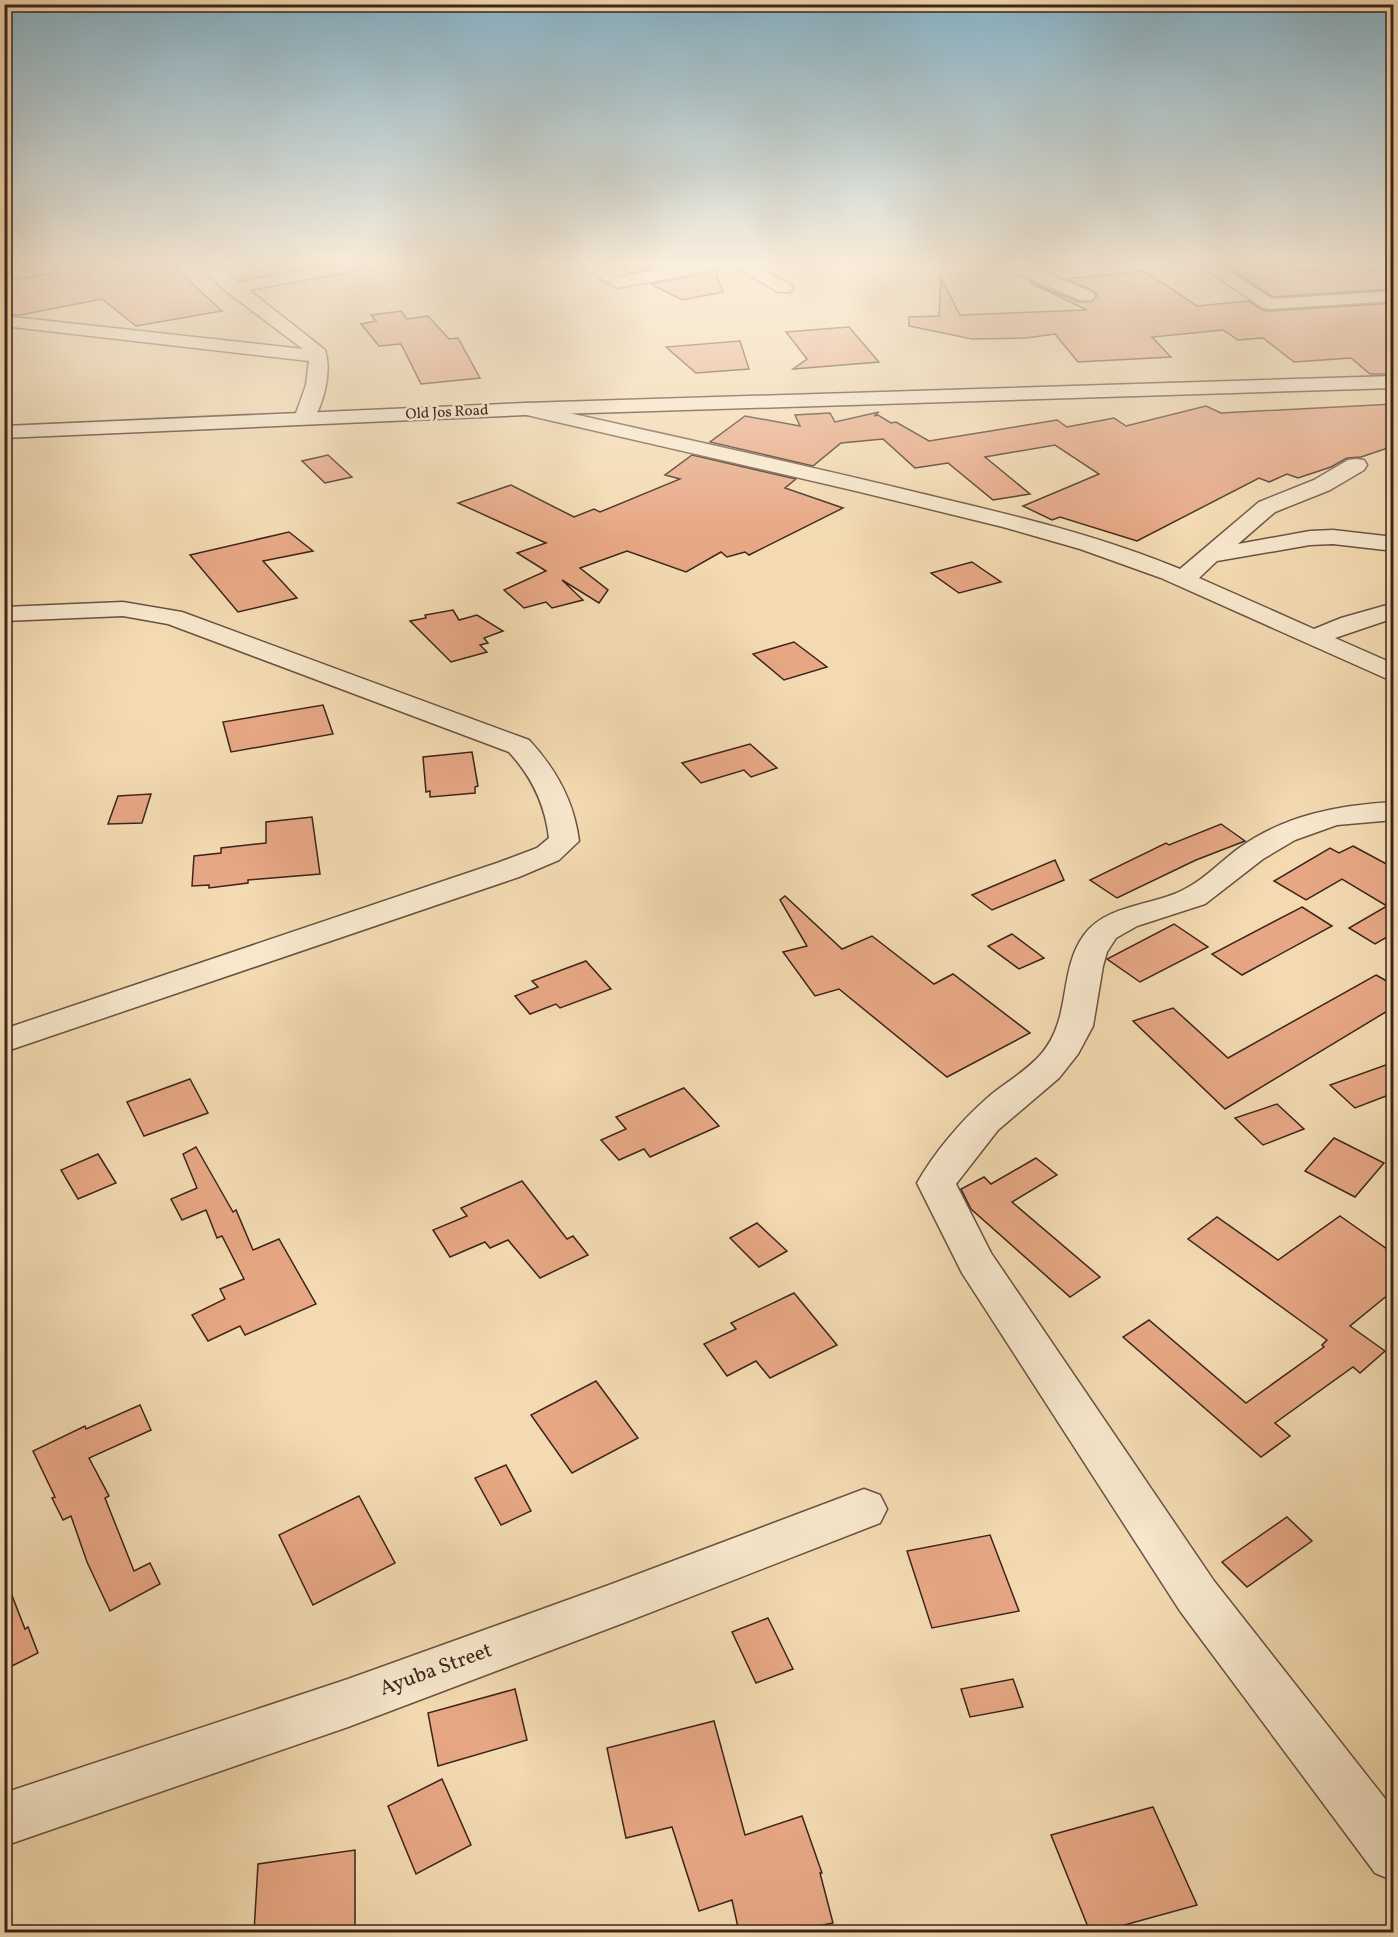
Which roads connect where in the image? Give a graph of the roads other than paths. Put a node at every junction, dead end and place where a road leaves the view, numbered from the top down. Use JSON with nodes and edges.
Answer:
{"nodes":[{"id":1,"x":313,"y":355,"type":"edge"},
{"id":2,"x":318,"y":356,"type":"joint"},
{"id":3,"x":1394,"y":382,"type":"edge"},
{"id":4,"x":525,"y":409,"type":"junction"},
{"id":5,"x":304,"y":419,"type":"junction"},
{"id":6,"x":4,"y":432,"type":"edge"},
{"id":7,"x":1356,"y":465,"type":"dead end"},
{"id":8,"x":1394,"y":544,"type":"edge"},
{"id":9,"x":1208,"y":557,"type":"junction"},
{"id":10,"x":1182,"y":579,"type":"junction"},
{"id":11,"x":1394,"y":610,"type":"edge"},
{"id":12,"x":4,"y":614,"type":"edge"},
{"id":13,"x":1313,"y":638,"type":"junction"},
{"id":14,"x":1394,"y":674,"type":"edge"},
{"id":15,"x":1394,"y":812,"type":"edge"},
{"id":16,"x":4,"y":1041,"type":"edge"},
{"id":17,"x":864,"y":1509,"type":"dead end"},
{"id":18,"x":4,"y":1820,"type":"edge"},
{"id":19,"x":1394,"y":1854,"type":"edge"}],
"edges":[{"from":1,"to":2,"type":"street"},
{"from":2,"to":5,"type":"street"},
{"from":3,"to":4,"type":"street","name":"Old Jos Road"},
{"from":4,"to":5,"type":"street","name":"Old Jos Road"},
{"from":4,"to":10,"type":"street"},
{"from":5,"to":6,"type":"street","name":"Old Jos Road"},
{"from":7,"to":9,"type":"street"},
{"from":8,"to":9,"type":"street"},
{"from":9,"to":10,"type":"street"},
{"from":10,"to":13,"type":"street"},
{"from":11,"to":13,"type":"street"},
{"from":12,"to":16,"type":"street"},
{"from":13,"to":14,"type":"street"},
{"from":15,"to":19,"type":"street"},
{"from":17,"to":18,"type":"street","name":"Ayuba Street"}]}
